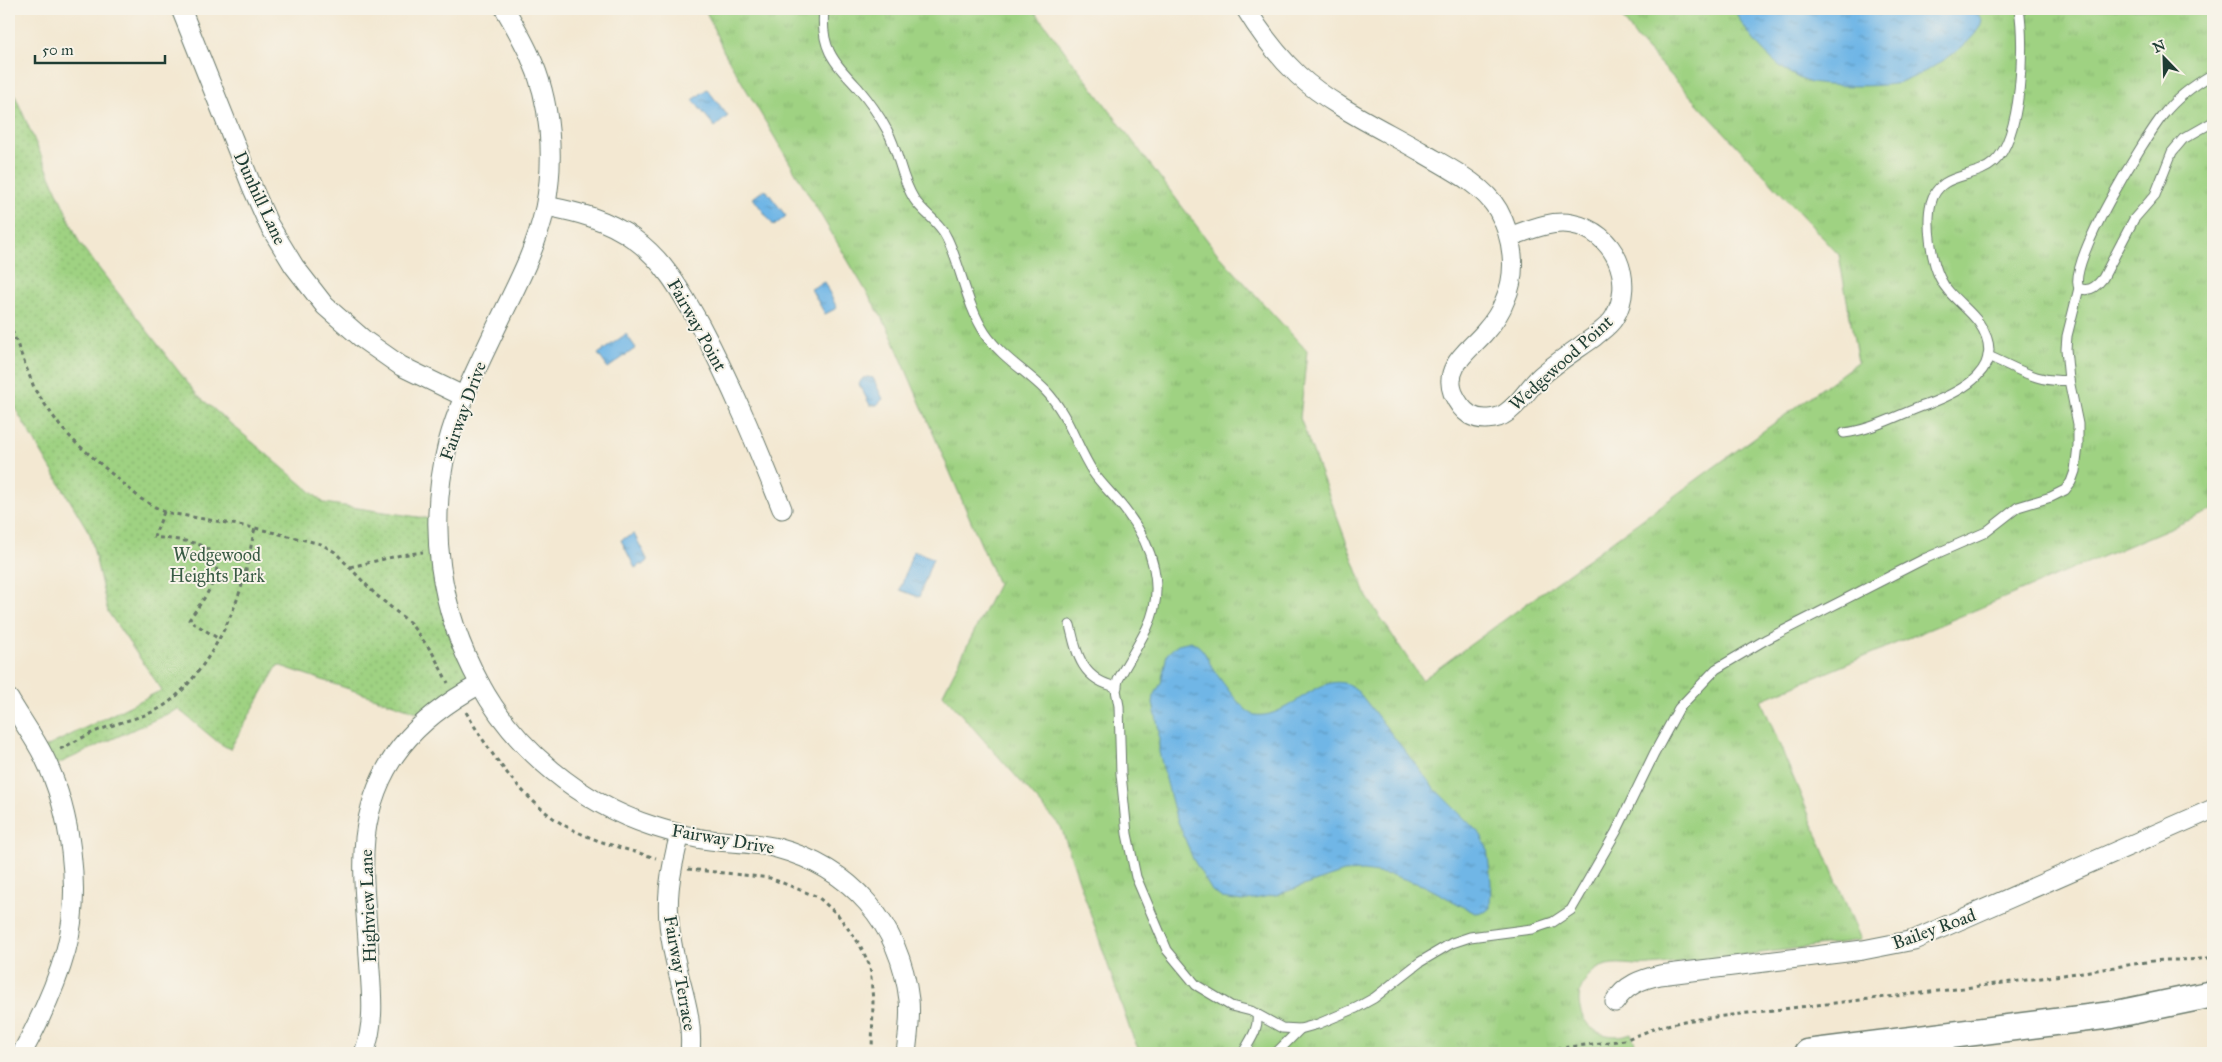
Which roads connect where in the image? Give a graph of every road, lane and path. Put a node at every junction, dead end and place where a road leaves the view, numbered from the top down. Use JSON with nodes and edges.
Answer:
{"nodes":[{"id":1,"x":181,"y":9,"type":"edge"},
{"id":2,"x":505,"y":9,"type":"edge"},
{"id":3,"x":824,"y":9,"type":"edge"},
{"id":4,"x":1246,"y":9,"type":"edge"},
{"id":5,"x":2020,"y":9,"type":"edge"},
{"id":6,"x":2213,"y":74,"type":"edge"},
{"id":7,"x":2213,"y":122,"type":"edge"},
{"id":8,"x":546,"y":206,"type":"junction"},
{"id":9,"x":1509,"y":237,"type":"junction"},
{"id":10,"x":2079,"y":288,"type":"junction"},
{"id":11,"x":9,"y":323,"type":"edge"},
{"id":12,"x":1988,"y":356,"type":"junction"},
{"id":13,"x":2068,"y":380,"type":"junction"},
{"id":14,"x":465,"y":397,"type":"junction"},
{"id":15,"x":1844,"y":433,"type":"dead end"},
{"id":16,"x":782,"y":509,"type":"dead end"},
{"id":17,"x":164,"y":512,"type":"junction"},
{"id":18,"x":255,"y":528,"type":"junction"},
{"id":19,"x":423,"y":552,"type":"dead end"},
{"id":20,"x":350,"y":567,"type":"junction"},
{"id":21,"x":1070,"y":625,"type":"dead end"},
{"id":22,"x":219,"y":639,"type":"junction"},
{"id":23,"x":446,"y":680,"type":"dead end"},
{"id":24,"x":480,"y":684,"type":"junction"},
{"id":25,"x":1117,"y":686,"type":"junction"},
{"id":26,"x":9,"y":699,"type":"edge"},
{"id":27,"x":467,"y":714,"type":"dead end"},
{"id":28,"x":59,"y":750,"type":"dead end"},
{"id":29,"x":2213,"y":809,"type":"edge"},
{"id":30,"x":680,"y":834,"type":"junction"},
{"id":31,"x":657,"y":858,"type":"dead end"},
{"id":32,"x":690,"y":870,"type":"dead end"},
{"id":33,"x":2213,"y":957,"type":"edge"},
{"id":34,"x":2213,"y":994,"type":"edge"},
{"id":35,"x":1615,"y":1002,"type":"dead end"},
{"id":36,"x":1257,"y":1014,"type":"junction"},
{"id":37,"x":1300,"y":1029,"type":"junction"},
{"id":38,"x":20,"y":1049,"type":"edge"},
{"id":39,"x":364,"y":1053,"type":"edge"},
{"id":40,"x":690,"y":1053,"type":"edge"},
{"id":41,"x":872,"y":1053,"type":"edge"},
{"id":42,"x":906,"y":1053,"type":"edge"},
{"id":43,"x":1243,"y":1053,"type":"edge"},
{"id":44,"x":1276,"y":1053,"type":"edge"},
{"id":45,"x":1542,"y":1053,"type":"edge"},
{"id":46,"x":1807,"y":1053,"type":"edge"}],
"edges":[{"from":1,"to":14,"type":"street","name":"Dunhill Lane"},
{"from":2,"to":8,"type":"street","name":"Fairway Drive"},
{"from":3,"to":25,"type":"lane"},
{"from":4,"to":9,"type":"street","name":"Wedgewood Point"},
{"from":5,"to":12,"type":"lane"},
{"from":6,"to":10,"type":"lane"},
{"from":7,"to":10,"type":"lane"},
{"from":8,"to":14,"type":"street","name":"Fairway Drive"},
{"from":8,"to":16,"type":"street","name":"Fairway Point"},
{"from":9,"to":9,"type":"street","name":"Wedgewood Point"},
{"from":10,"to":13,"type":"lane"},
{"from":11,"to":17,"type":"path"},
{"from":12,"to":13,"type":"lane"},
{"from":12,"to":15,"type":"lane"},
{"from":13,"to":37,"type":"lane"},
{"from":14,"to":24,"type":"street","name":"Fairway Drive"},
{"from":17,"to":18,"type":"path"},
{"from":17,"to":22,"type":"path"},
{"from":18,"to":20,"type":"path"},
{"from":18,"to":22,"type":"path"},
{"from":19,"to":20,"type":"path"},
{"from":20,"to":23,"type":"path"},
{"from":21,"to":25,"type":"lane"},
{"from":22,"to":28,"type":"path"},
{"from":24,"to":30,"type":"street","name":"Fairway Drive"},
{"from":24,"to":39,"type":"street","name":"Highview Lane"},
{"from":25,"to":36,"type":"lane"},
{"from":26,"to":38,"type":"street"},
{"from":27,"to":31,"type":"path"},
{"from":29,"to":35,"type":"street","name":"Bailey Road"},
{"from":30,"to":40,"type":"street","name":"Fairway Terrace"},
{"from":30,"to":42,"type":"street","name":"Fairway Drive"},
{"from":32,"to":41,"type":"path"},
{"from":33,"to":45,"type":"path"},
{"from":34,"to":46,"type":"main road"},
{"from":36,"to":37,"type":"lane"},
{"from":36,"to":43,"type":"lane"},
{"from":37,"to":44,"type":"lane"}]}
